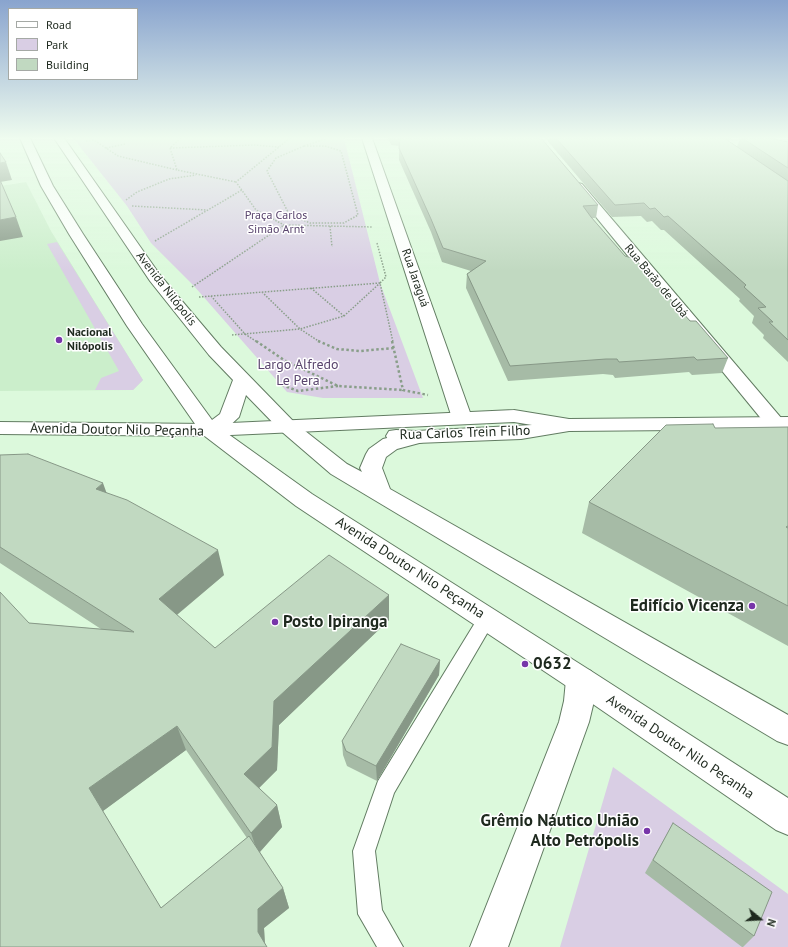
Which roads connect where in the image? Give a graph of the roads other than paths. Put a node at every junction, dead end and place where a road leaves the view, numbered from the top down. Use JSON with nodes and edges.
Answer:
{"nodes":[{"id":1,"x":45,"y":182,"type":"edge"},
{"id":2,"x":89,"y":182,"type":"edge"},
{"id":3,"x":382,"y":182,"type":"edge"},
{"id":4,"x":574,"y":182,"type":"edge"},
{"id":5,"x":242,"y":380,"type":"junction"},
{"id":6,"x":459,"y":409,"type":"junction"},
{"id":7,"x":782,"y":423,"type":"edge"},
{"id":8,"x":569,"y":425,"type":"junction"},
{"id":9,"x":288,"y":427,"type":"junction"},
{"id":10,"x":0,"y":428,"type":"edge"},
{"id":11,"x":209,"y":430,"type":"junction"},
{"id":12,"x":416,"y":437,"type":"junction"},
{"id":13,"x":380,"y":492,"type":"junction"},
{"id":14,"x":487,"y":618,"type":"junction"},
{"id":15,"x":581,"y":680,"type":"junction"},
{"id":16,"x":608,"y":698,"type":"junction"},
{"id":17,"x":574,"y":722,"type":"junction"},
{"id":18,"x":788,"y":731,"type":"edge"},
{"id":19,"x":788,"y":818,"type":"edge"},
{"id":20,"x":391,"y":947,"type":"edge"},
{"id":21,"x":489,"y":947,"type":"edge"}],
"edges":[{"from":1,"to":11,"type":"main road"},
{"from":2,"to":5,"type":"main road","name":"Avenida Nilópolis"},
{"from":3,"to":6,"type":"main road","name":"Rua Jaraguá"},
{"from":4,"to":7,"type":"main road","name":"Rua Barão de Ubá"},
{"from":5,"to":9,"type":"main road","name":"Avenida Nilópolis"},
{"from":5,"to":11,"type":"main road"},
{"from":6,"to":8,"type":"main road","name":"Rua Carlos Trein Filho"},
{"from":6,"to":9,"type":"main road","name":"Rua Carlos Trein Filho"},
{"from":7,"to":8,"type":"main road","name":"Rua Carlos Trein Filho"},
{"from":8,"to":12,"type":"main road","name":"Rua Carlos Trein Filho"},
{"from":9,"to":11,"type":"main road","name":"Rua Carlos Trein Filho"},
{"from":9,"to":12,"type":"main road","name":"Rua Carlos Trein Filho"},
{"from":9,"to":13,"type":"main road"},
{"from":10,"to":11,"type":"main road","name":"Avenida Doutor Nilo Peçanha"},
{"from":11,"to":14,"type":"main road","name":"Avenida Doutor Nilo Peçanha"},
{"from":12,"to":13,"type":"main road"},
{"from":13,"to":18,"type":"main road"},
{"from":14,"to":15,"type":"main road","name":"Avenida Doutor Nilo Peçanha"},
{"from":14,"to":20,"type":"lane"},
{"from":15,"to":16,"type":"main road","name":"Avenida Doutor Nilo Peçanha"},
{"from":15,"to":17,"type":"main road"},
{"from":16,"to":17,"type":"main road"},
{"from":16,"to":19,"type":"main road","name":"Avenida Doutor Nilo Peçanha"},
{"from":17,"to":21,"type":"main road"}]}
